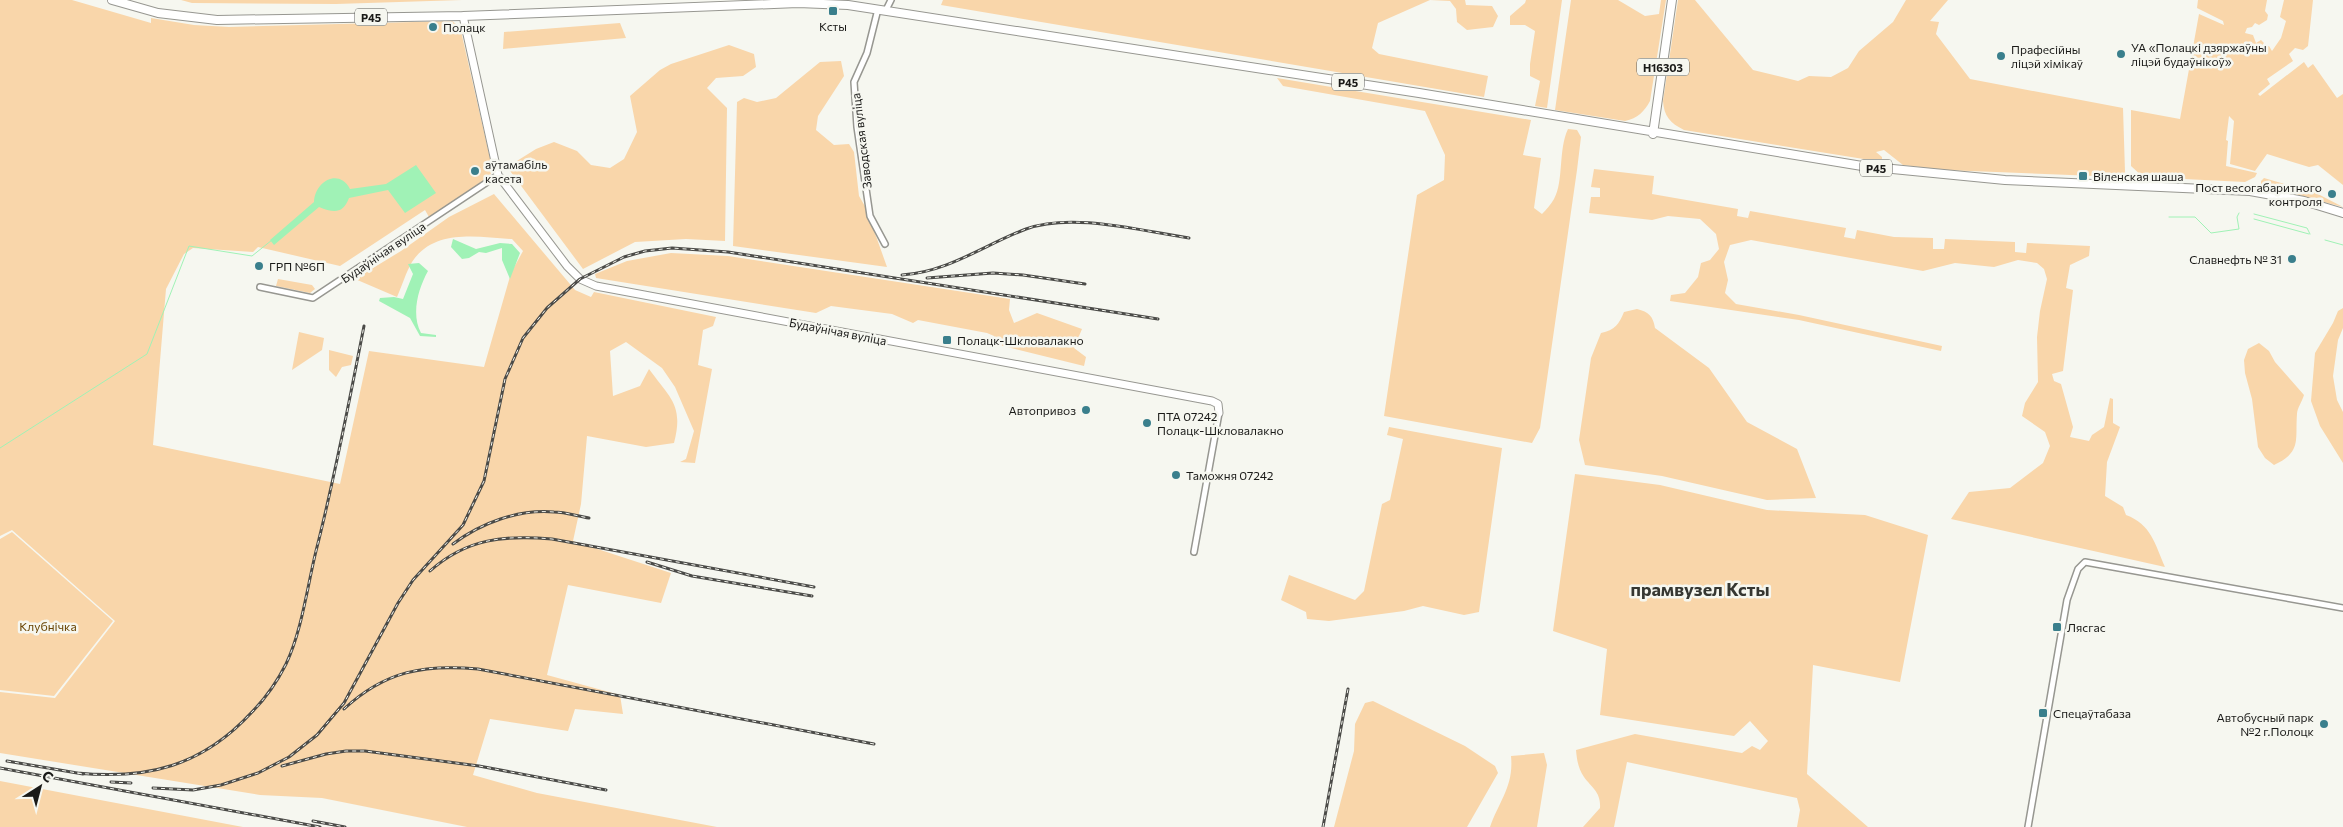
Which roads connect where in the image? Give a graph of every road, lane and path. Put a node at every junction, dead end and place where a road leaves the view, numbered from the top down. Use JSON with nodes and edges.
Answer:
{"nodes":[{"id":1,"x":112,"y":0,"type":"edge"},
{"id":2,"x":892,"y":0,"type":"edge"},
{"id":3,"x":1672,"y":0,"type":"edge"},
{"id":4,"x":882,"y":9,"type":"junction"},
{"id":5,"x":463,"y":16,"type":"junction"},
{"id":6,"x":1653,"y":134,"type":"junction"},
{"id":7,"x":498,"y":175,"type":"junction"},
{"id":8,"x":2343,"y":213,"type":"edge"},
{"id":9,"x":885,"y":244,"type":"dead end"},
{"id":10,"x":260,"y":287,"type":"dead end"},
{"id":11,"x":1220,"y":413,"type":"joint"},
{"id":12,"x":1194,"y":552,"type":"dead end"},
{"id":13,"x":2343,"y":608,"type":"edge"},
{"id":14,"x":2028,"y":827,"type":"edge"}],
"edges":[{"from":1,"to":5,"type":"main road","number":"Р45"},
{"from":2,"to":4,"type":"street","name":"Заводская вуліца"},
{"from":3,"to":6,"type":"main road","number":"Н16303"},
{"from":4,"to":5,"type":"main road","number":"Р45"},
{"from":4,"to":6,"type":"main road","number":"Р45"},
{"from":4,"to":9,"type":"street","name":"Заводская вуліца"},
{"from":5,"to":7,"type":"street","name":"Будаўнічая вуліца"},
{"from":6,"to":8,"type":"main road","number":"Р45"},
{"from":7,"to":10,"type":"street","name":"Будаўнічая вуліца"},
{"from":7,"to":11,"type":"street","name":"Будаўнічая вуліца"},
{"from":11,"to":12,"type":"street"},
{"from":13,"to":14,"type":"street"}]}
